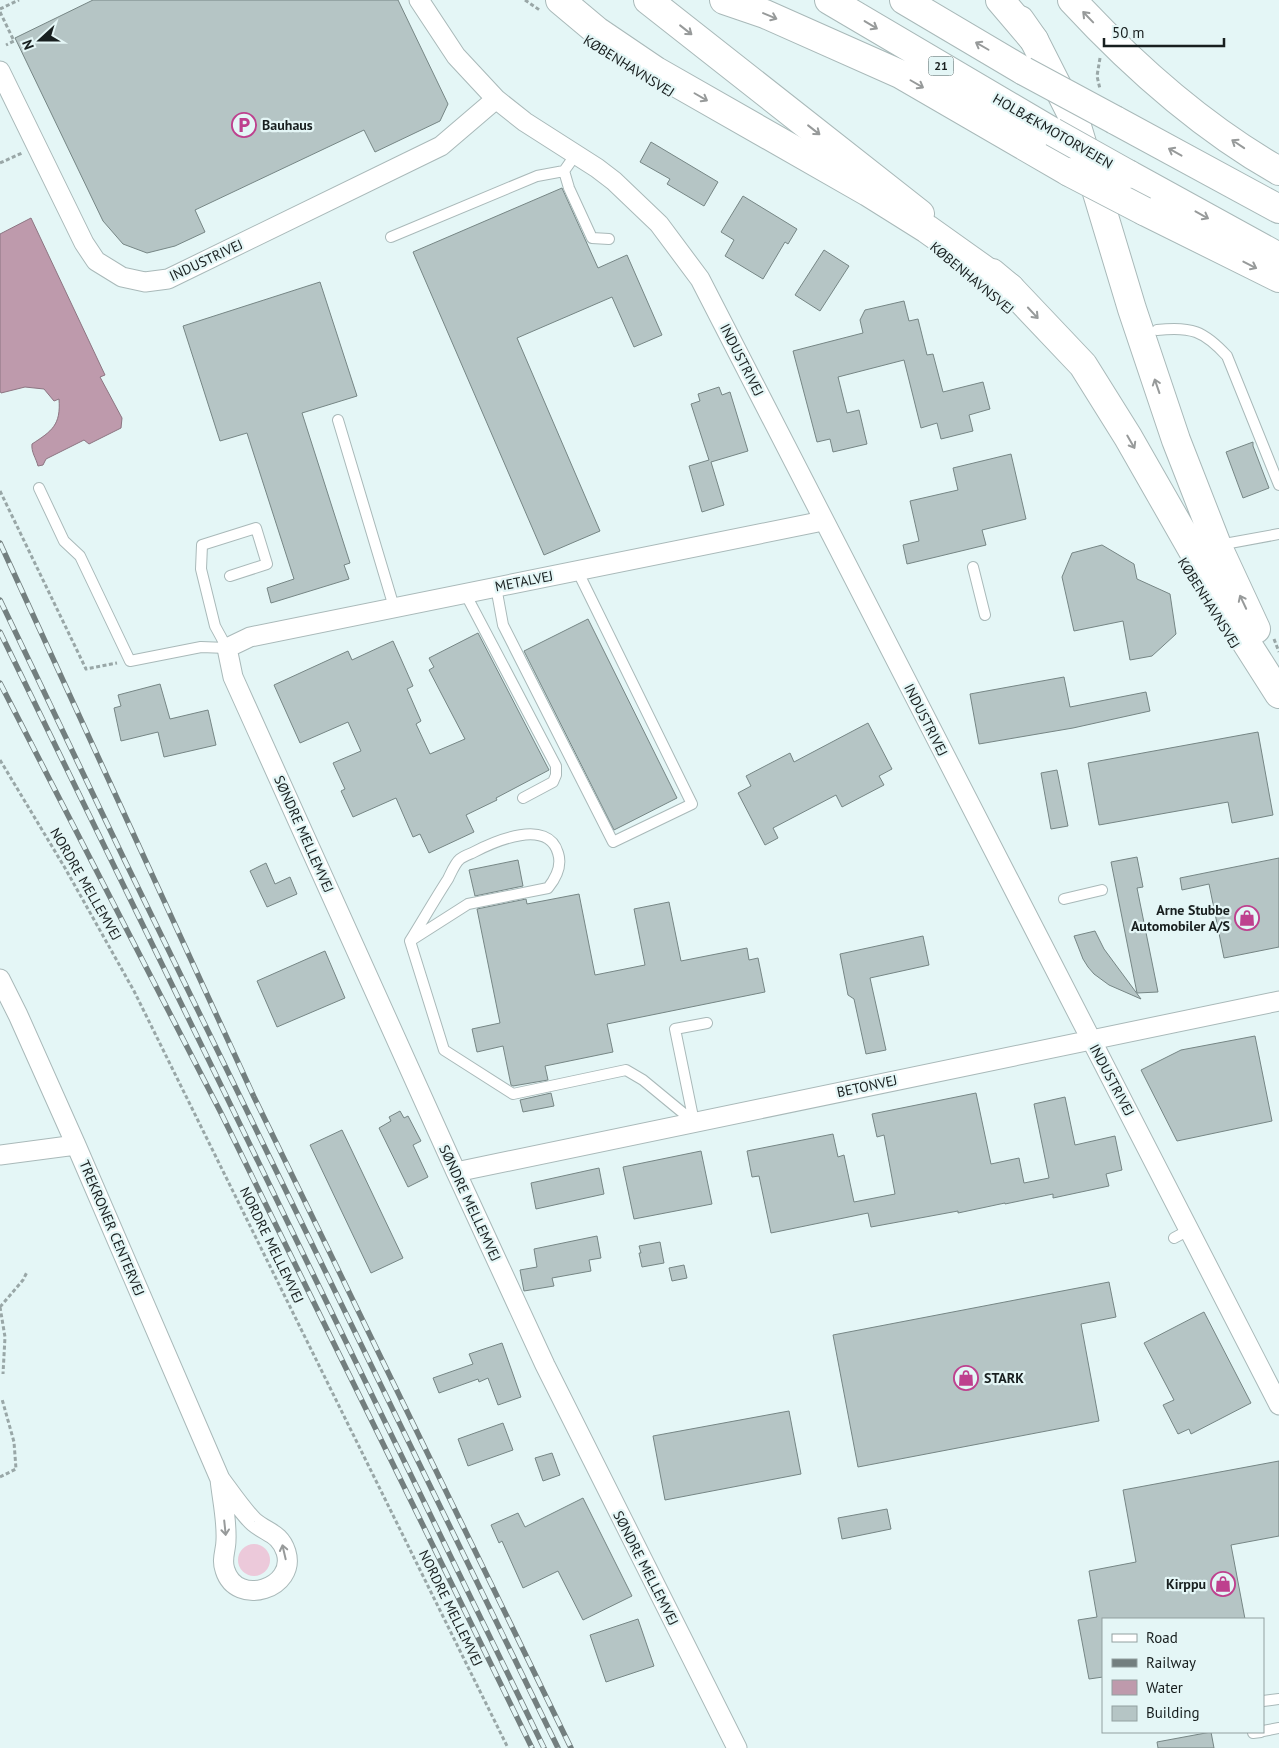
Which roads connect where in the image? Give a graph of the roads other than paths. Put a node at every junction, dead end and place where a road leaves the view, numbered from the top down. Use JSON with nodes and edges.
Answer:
{"nodes":[{"id":1,"x":419,"y":0,"type":"edge"},
{"id":2,"x":648,"y":0,"type":"edge"},
{"id":3,"x":724,"y":0,"type":"edge"},
{"id":4,"x":829,"y":0,"type":"edge"},
{"id":5,"x":904,"y":0,"type":"edge"},
{"id":6,"x":1000,"y":0,"type":"edge"},
{"id":7,"x":1007,"y":0,"type":"edge"},
{"id":8,"x":1072,"y":0,"type":"edge"},
{"id":9,"x":555,"y":8,"type":"edge"},
{"id":10,"x":1034,"y":40,"type":"junction"},
{"id":11,"x":0,"y":71,"type":"edge"},
{"id":12,"x":496,"y":98,"type":"junction"},
{"id":13,"x":576,"y":154,"type":"junction"},
{"id":14,"x":564,"y":171,"type":"junction"},
{"id":15,"x":1279,"y":171,"type":"edge"},
{"id":16,"x":1279,"y":209,"type":"edge"},
{"id":17,"x":391,"y":237,"type":"dead end"},
{"id":18,"x":609,"y":239,"type":"dead end"},
{"id":19,"x":1279,"y":257,"type":"edge"},
{"id":20,"x":1279,"y":278,"type":"edge"},
{"id":21,"x":1010,"y":288,"type":"junction"},
{"id":22,"x":1157,"y":330,"type":"dead end"},
{"id":23,"x":338,"y":420,"type":"dead end"},
{"id":24,"x":1279,"y":485,"type":"edge"},
{"id":25,"x":39,"y":488,"type":"dead end"},
{"id":26,"x":823,"y":520,"type":"junction"},
{"id":27,"x":1279,"y":534,"type":"edge"},
{"id":28,"x":1218,"y":545,"type":"junction"},
{"id":29,"x":973,"y":567,"type":"dead end"},
{"id":30,"x":577,"y":570,"type":"junction"},
{"id":31,"x":230,"y":576,"type":"dead end"},
{"id":32,"x":496,"y":587,"type":"junction"},
{"id":33,"x":465,"y":593,"type":"junction"},
{"id":34,"x":394,"y":607,"type":"junction"},
{"id":35,"x":985,"y":615,"type":"dead end"},
{"id":36,"x":227,"y":648,"type":"junction"},
{"id":37,"x":1279,"y":677,"type":"edge"},
{"id":38,"x":1279,"y":694,"type":"edge"},
{"id":39,"x":523,"y":798,"type":"dead end"},
{"id":40,"x":1102,"y":890,"type":"dead end"},
{"id":41,"x":1064,"y":899,"type":"dead end"},
{"id":42,"x":410,"y":941,"type":"junction"},
{"id":43,"x":0,"y":978,"type":"edge"},
{"id":44,"x":1279,"y":1001,"type":"edge"},
{"id":45,"x":707,"y":1023,"type":"dead end"},
{"id":46,"x":1090,"y":1040,"type":"junction"},
{"id":47,"x":694,"y":1122,"type":"junction"},
{"id":48,"x":76,"y":1145,"type":"junction"},
{"id":49,"x":0,"y":1155,"type":"edge"},
{"id":50,"x":456,"y":1172,"type":"junction"},
{"id":51,"x":1279,"y":1405,"type":"edge"},
{"id":52,"x":220,"y":1480,"type":"junction"},
{"id":53,"x":1279,"y":1698,"type":"edge"},
{"id":54,"x":1264,"y":1701,"type":"edge"},
{"id":55,"x":1279,"y":1728,"type":"edge"},
{"id":56,"x":1264,"y":1731,"type":"edge"},
{"id":57,"x":737,"y":1748,"type":"edge"}],
"edges":[{"from":1,"to":12,"type":"street","name":"INDUSTRIVEJ"},
{"from":2,"to":21,"type":"main road","name":"KØBENHAVNSVEJ","one_way":true},
{"from":3,"to":20,"type":"main road","one_way":true,"bridge":true},
{"from":4,"to":19,"type":"main road","name":"HOLBÆKMOTORVEJEN","number":"21","one_way":true,"bridge":true},
{"from":16,"to":5,"type":"main road","one_way":true,"bridge":true},
{"from":6,"to":10,"type":"main road"},
{"from":7,"to":10,"type":"main road","name":"KØBENHAVNSVEJ"},
{"from":15,"to":8,"type":"main road","one_way":true},
{"from":9,"to":21,"type":"main road","one_way":true},
{"from":28,"to":10,"type":"main road","name":"KØBENHAVNSVEJ","one_way":true},
{"from":11,"to":12,"type":"street","name":"INDUSTRIVEJ"},
{"from":12,"to":13,"type":"street","name":"INDUSTRIVEJ"},
{"from":13,"to":14,"type":"lane"},
{"from":13,"to":26,"type":"street","name":"INDUSTRIVEJ"},
{"from":14,"to":17,"type":"lane"},
{"from":14,"to":18,"type":"lane"},
{"from":21,"to":38,"type":"main road","name":"KØBENHAVNSVEJ","one_way":true},
{"from":22,"to":24,"type":"lane"},
{"from":23,"to":34,"type":"lane"},
{"from":25,"to":36,"type":"lane"},
{"from":26,"to":30,"type":"street","name":"METALVEJ"},
{"from":26,"to":46,"type":"street","name":"INDUSTRIVEJ"},
{"from":27,"to":28,"type":"lane"},
{"from":37,"to":28,"type":"main road","name":"KØBENHAVNSVEJ","one_way":true},
{"from":29,"to":35,"type":"lane"},
{"from":30,"to":32,"type":"street","name":"METALVEJ"},
{"from":30,"to":32,"type":"lane"},
{"from":31,"to":36,"type":"lane"},
{"from":32,"to":33,"type":"street","name":"METALVEJ"},
{"from":33,"to":34,"type":"street","name":"METALVEJ"},
{"from":33,"to":39,"type":"lane"},
{"from":34,"to":36,"type":"street","name":"METALVEJ"},
{"from":36,"to":50,"type":"street","name":"SØNDRE MELLEMVEJ"},
{"from":40,"to":41,"type":"lane"},
{"from":42,"to":42,"type":"lane"},
{"from":42,"to":47,"type":"lane"},
{"from":43,"to":48,"type":"street","name":"TREKRONER CENTERVEJ"},
{"from":44,"to":46,"type":"street","name":"BETONVEJ"},
{"from":45,"to":47,"type":"lane"},
{"from":46,"to":47,"type":"street","name":"BETONVEJ"},
{"from":46,"to":51,"type":"street","name":"INDUSTRIVEJ"},
{"from":47,"to":50,"type":"street","name":"BETONVEJ"},
{"from":48,"to":49,"type":"street"},
{"from":48,"to":52,"type":"street","name":"TREKRONER CENTERVEJ"},
{"from":50,"to":57,"type":"street","name":"SØNDRE MELLEMVEJ"},
{"from":52,"to":52,"type":"street","name":"TREKRONER CENTERVEJ","one_way":true},
{"from":53,"to":54,"type":"lane"},
{"from":55,"to":56,"type":"lane"}]}
